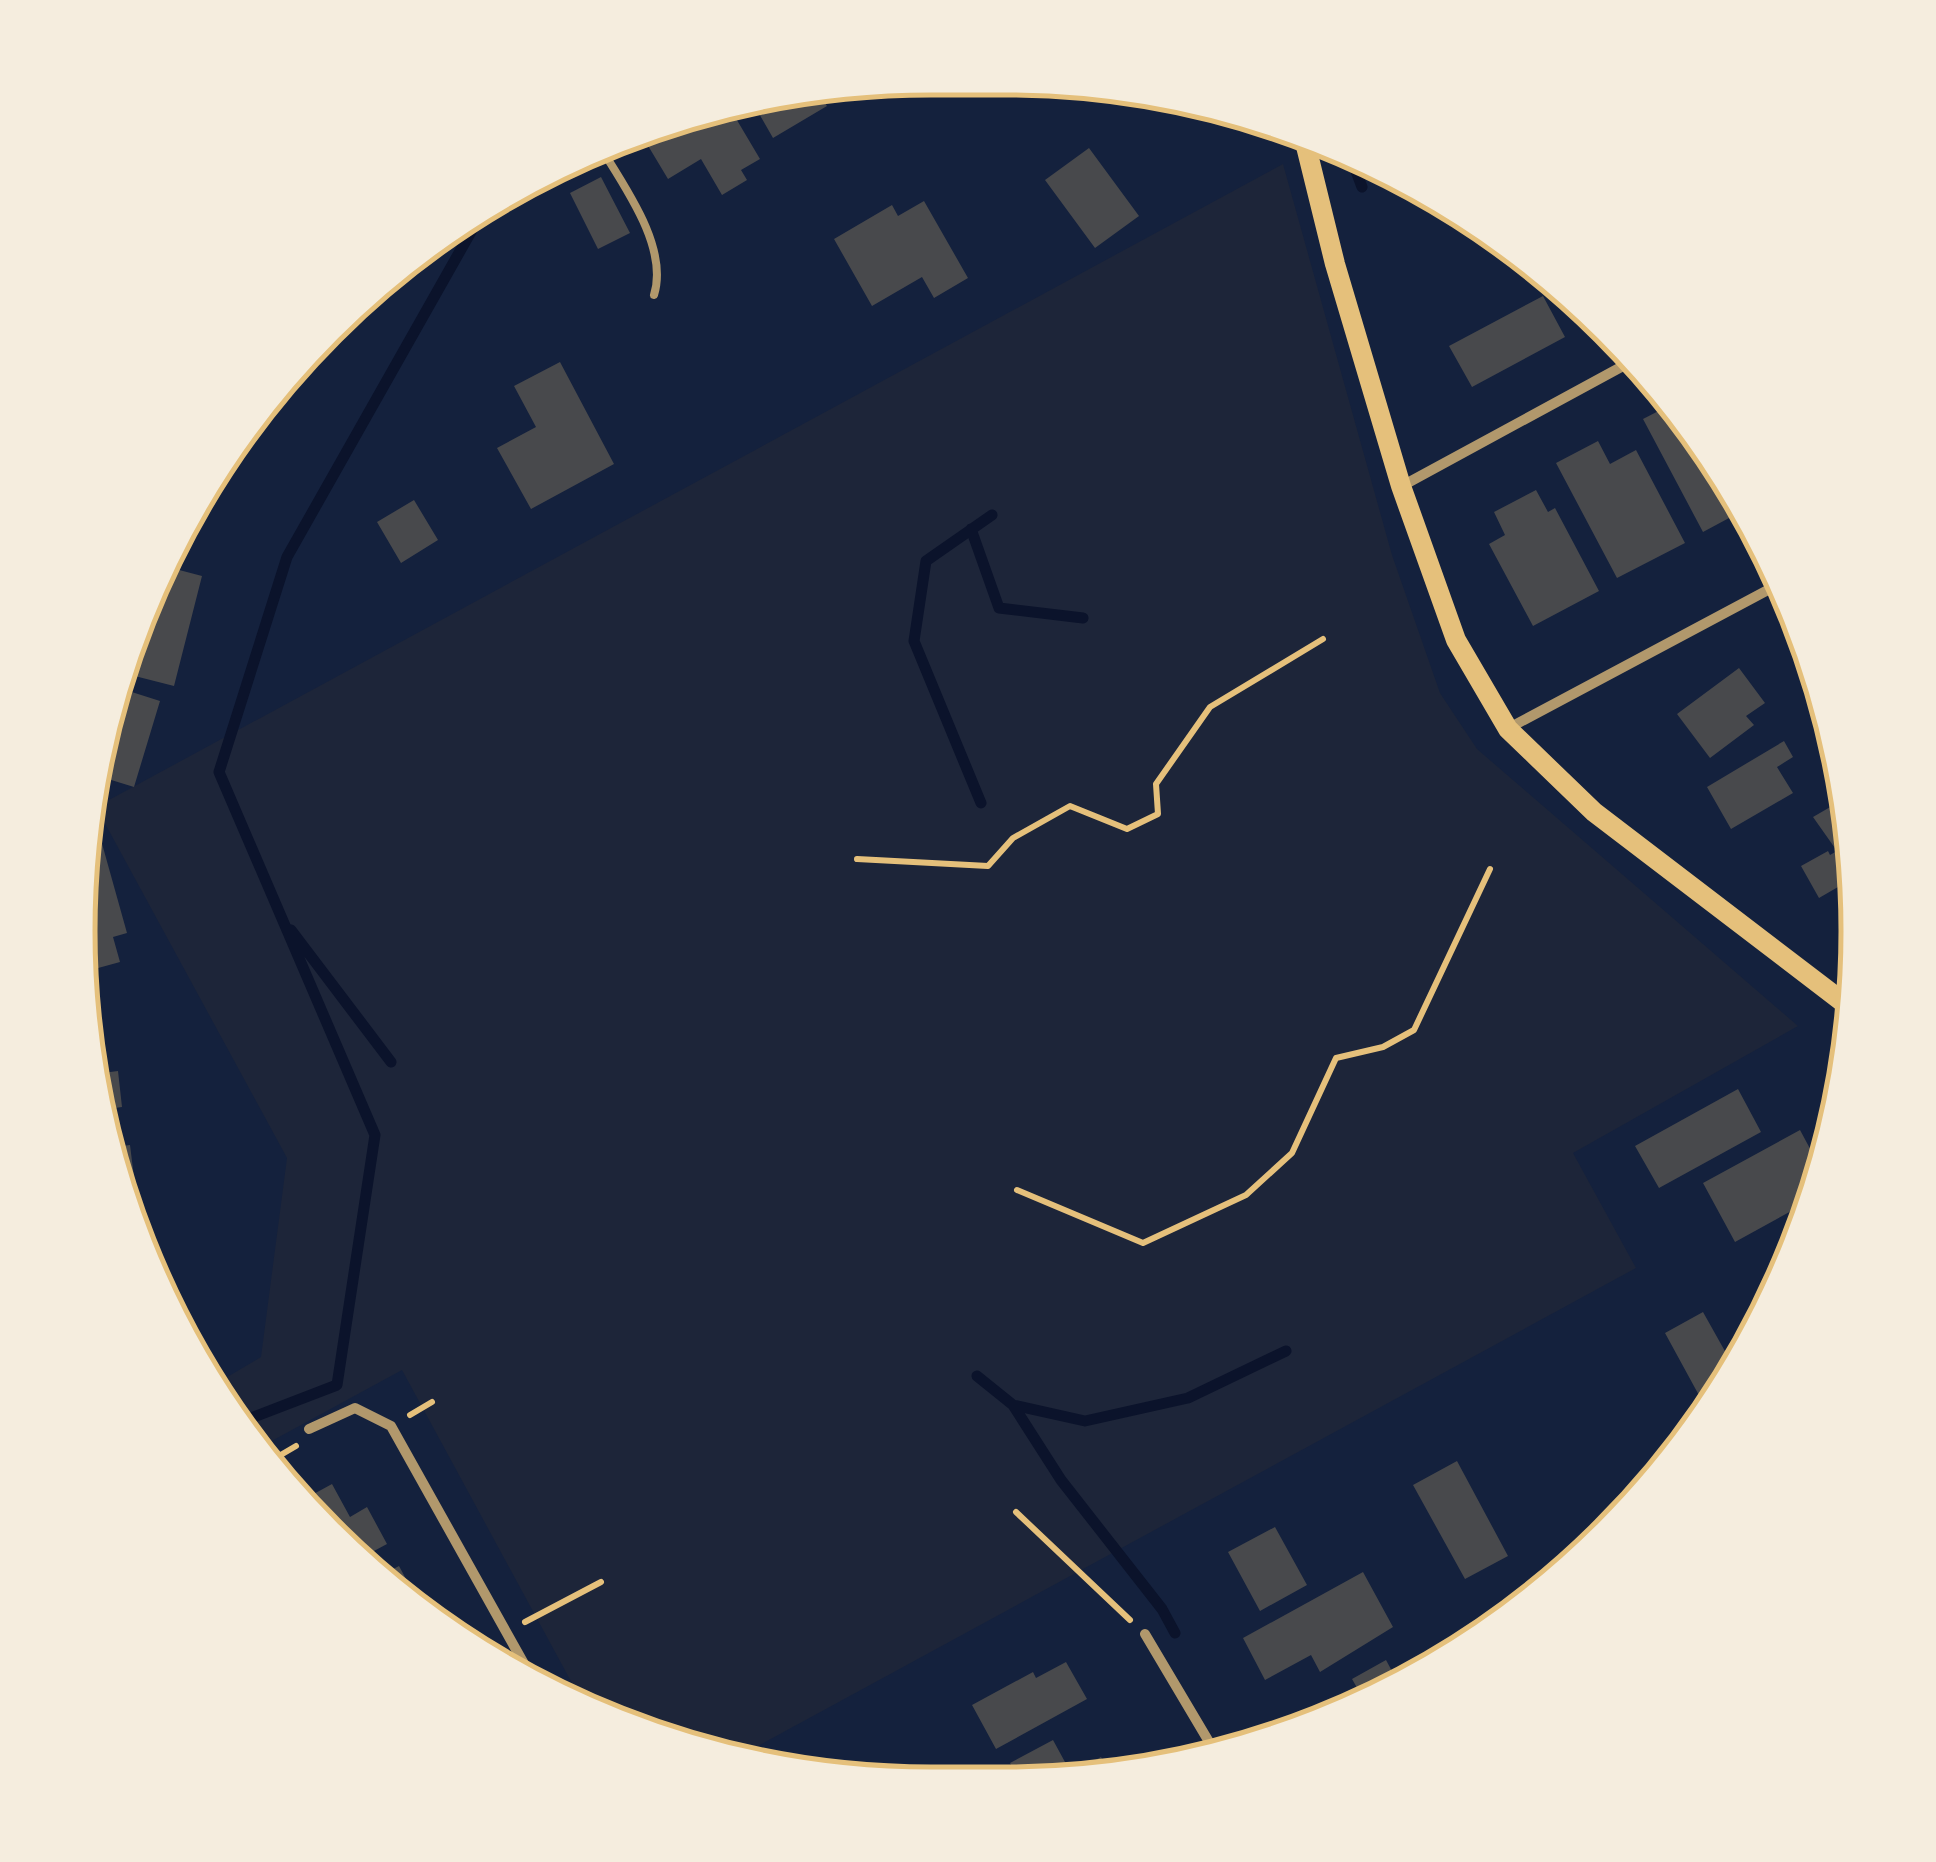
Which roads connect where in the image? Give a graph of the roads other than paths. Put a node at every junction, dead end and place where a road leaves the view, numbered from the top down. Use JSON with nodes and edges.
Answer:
{"nodes":[{"id":1,"x":1307,"y":152,"type":"edge"},
{"id":2,"x":607,"y":161,"type":"edge"},
{"id":3,"x":654,"y":295,"type":"dead end"},
{"id":4,"x":1621,"y":367,"type":"edge"},
{"id":5,"x":1401,"y":486,"type":"junction"},
{"id":6,"x":1768,"y":590,"type":"edge"},
{"id":7,"x":1508,"y":729,"type":"junction"},
{"id":8,"x":1838,"y":999,"type":"edge"},
{"id":9,"x":309,"y":1429,"type":"dead end"},
{"id":10,"x":1146,"y":1634,"type":"road end"},
{"id":11,"x":523,"y":1661,"type":"edge"},
{"id":12,"x":1209,"y":1742,"type":"edge"}],
"edges":[{"from":1,"to":5,"type":"main road"},
{"from":2,"to":3,"type":"lane"},
{"from":4,"to":5,"type":"street"},
{"from":5,"to":7,"type":"main road"},
{"from":6,"to":7,"type":"street"},
{"from":7,"to":8,"type":"main road"},
{"from":9,"to":11,"type":"street"},
{"from":10,"to":12,"type":"street"}]}
